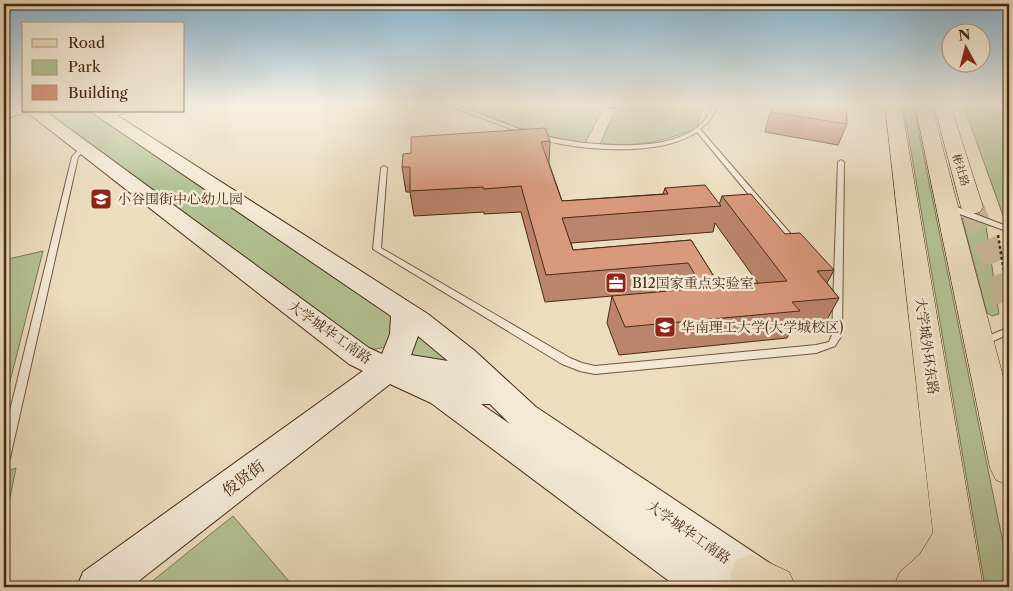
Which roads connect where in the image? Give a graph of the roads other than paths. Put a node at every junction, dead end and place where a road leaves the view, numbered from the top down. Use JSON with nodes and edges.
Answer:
{"nodes":[{"id":1,"x":61,"y":132,"type":"edge"},
{"id":2,"x":138,"y":132,"type":"edge"},
{"id":3,"x":523,"y":132,"type":"edge"},
{"id":4,"x":693,"y":132,"type":"edge"},
{"id":5,"x":698,"y":132,"type":"edge"},
{"id":6,"x":897,"y":132,"type":"edge"},
{"id":7,"x":933,"y":132,"type":"edge"},
{"id":8,"x":947,"y":132,"type":"edge"},
{"id":9,"x":83,"y":148,"type":"junction"},
{"id":10,"x":841,"y":162,"type":"dead end"},
{"id":11,"x":384,"y":168,"type":"dead end"},
{"id":12,"x":959,"y":207,"type":"junction"},
{"id":13,"x":1009,"y":230,"type":"edge"},
{"id":14,"x":799,"y":249,"type":"edge"},
{"id":15,"x":404,"y":311,"type":"junction"},
{"id":16,"x":1009,"y":330,"type":"edge"},
{"id":17,"x":979,"y":343,"type":"junction"},
{"id":18,"x":388,"y":369,"type":"junction"},
{"id":19,"x":524,"y":417,"type":"junction"},
{"id":20,"x":4,"y":458,"type":"edge"},
{"id":21,"x":1009,"y":468,"type":"edge"},
{"id":22,"x":954,"y":529,"type":"junction"},
{"id":23,"x":765,"y":583,"type":"edge"},
{"id":24,"x":98,"y":587,"type":"edge"},
{"id":25,"x":710,"y":587,"type":"edge"},
{"id":26,"x":915,"y":587,"type":"edge"},
{"id":27,"x":960,"y":587,"type":"edge"}],
"edges":[{"from":1,"to":9,"type":"main road","name":"大学城华工南路"},
{"from":2,"to":15,"type":"main road","name":"大学城华工南路"},
{"from":3,"to":4,"type":"lane"},
{"from":5,"to":14,"type":"lane"},
{"from":6,"to":22,"type":"main road","name":"大学城外环东路"},
{"from":7,"to":12,"type":"main road"},
{"from":8,"to":12,"type":"main road","name":"彬社路"},
{"from":9,"to":18,"type":"main road","name":"大学城华工南路"},
{"from":9,"to":20,"type":"lane"},
{"from":10,"to":11,"type":"lane"},
{"from":12,"to":13,"type":"lane"},
{"from":12,"to":17,"type":"main road"},
{"from":15,"to":18,"type":"main road","name":"俊贤街"},
{"from":15,"to":19,"type":"main road","name":"大学城华工南路"},
{"from":16,"to":17,"type":"lane"},
{"from":17,"to":21,"type":"main road"},
{"from":18,"to":19,"type":"main road"},
{"from":18,"to":24,"type":"main road","name":"俊贤街"},
{"from":18,"to":25,"type":"main road","name":"大学城华工南路"},
{"from":19,"to":23,"type":"main road","name":"大学城华工南路"},
{"from":22,"to":26,"type":"main road"},
{"from":22,"to":27,"type":"main road","name":"大学城外环东路"}]}
